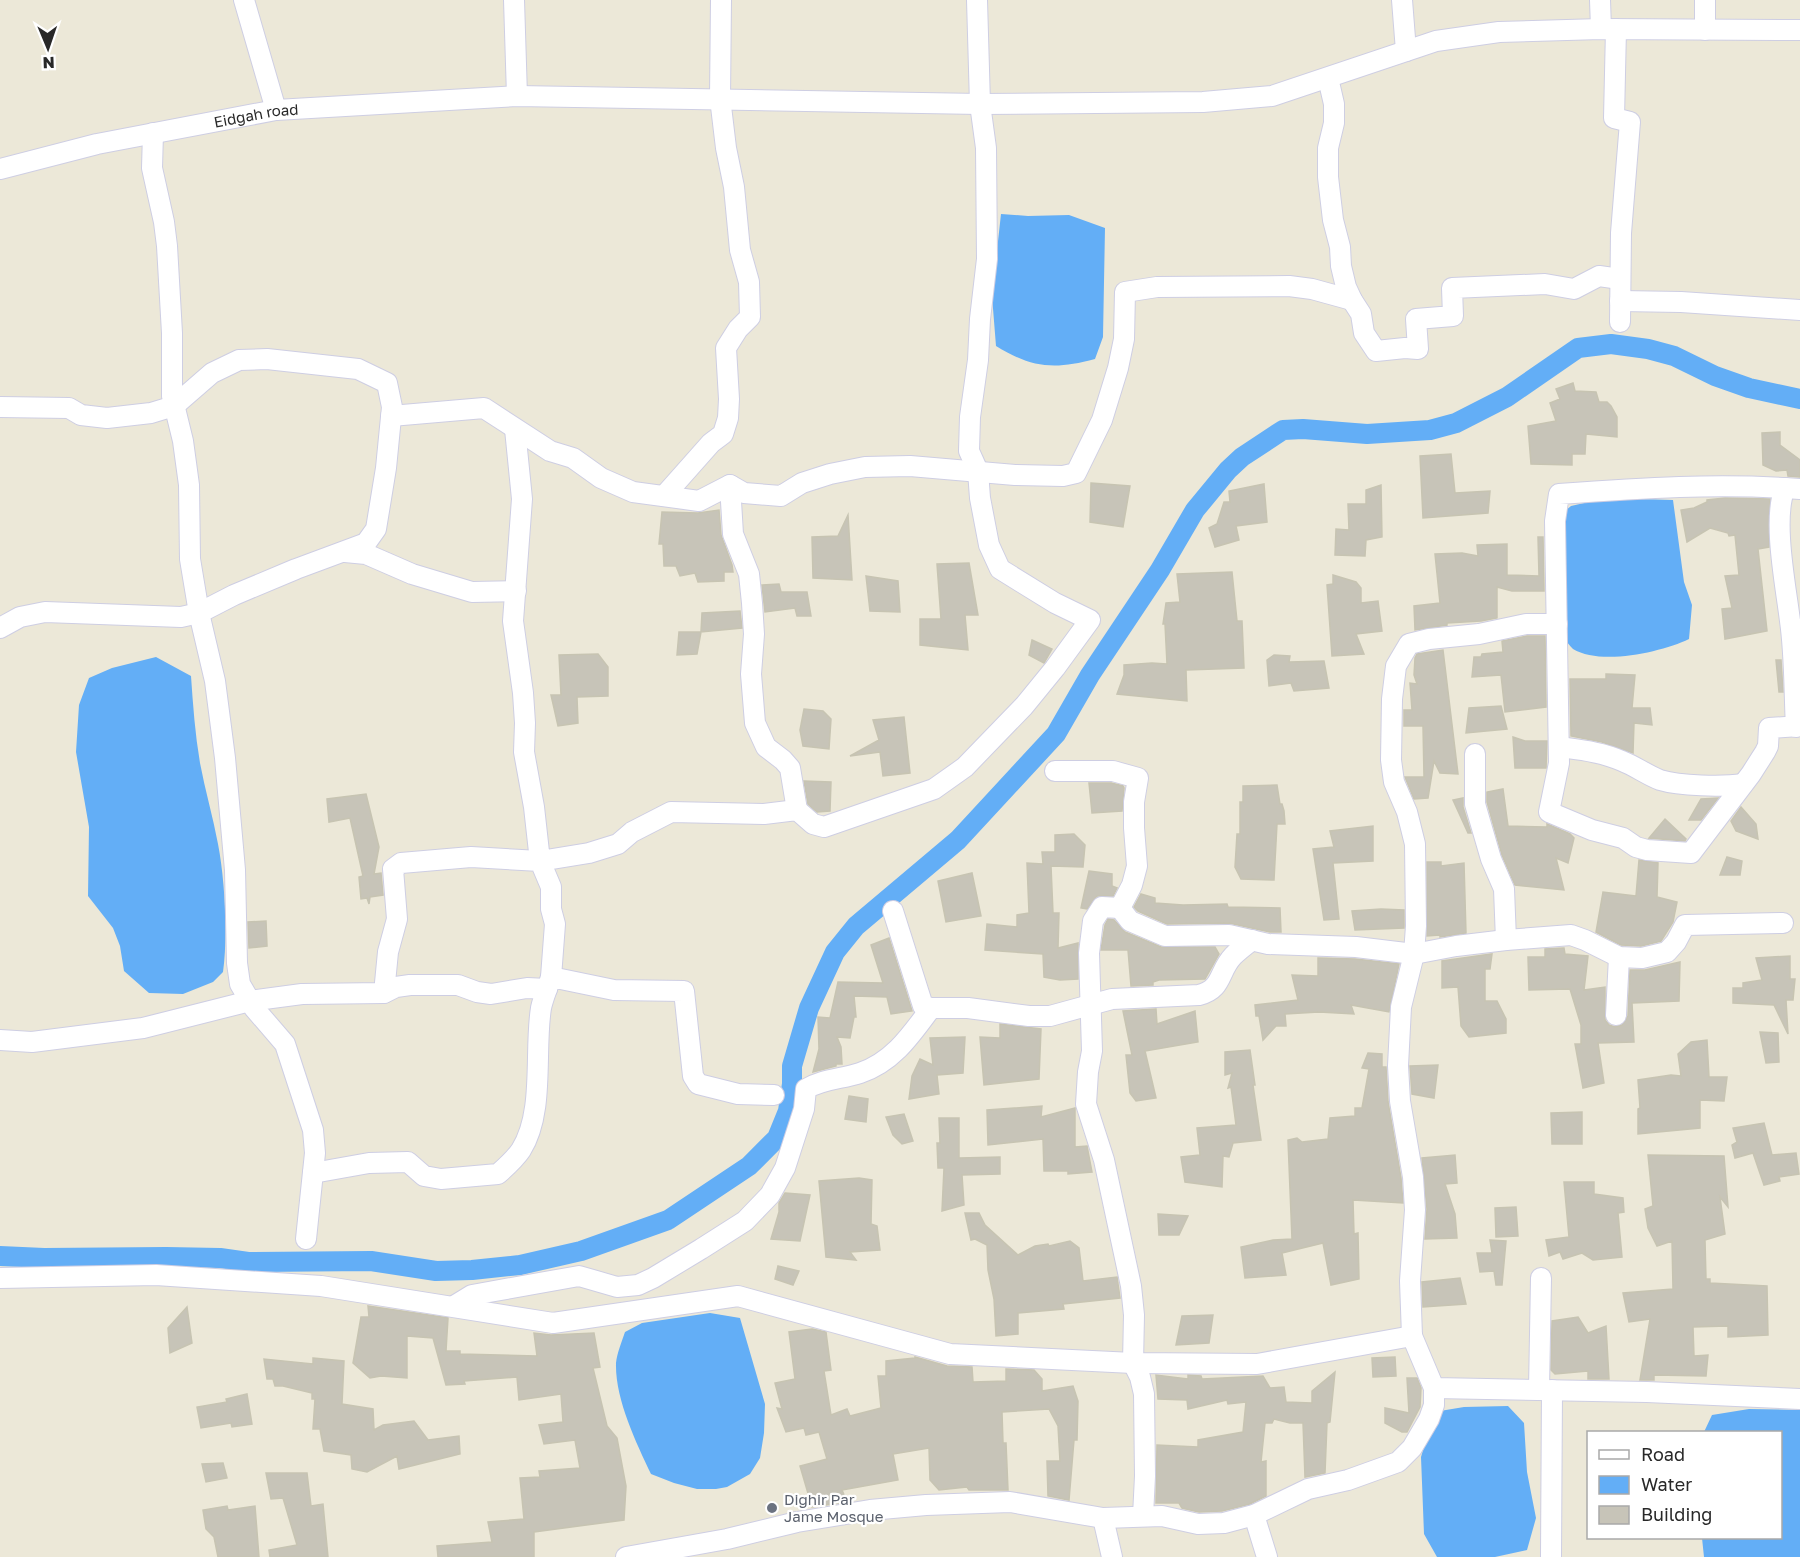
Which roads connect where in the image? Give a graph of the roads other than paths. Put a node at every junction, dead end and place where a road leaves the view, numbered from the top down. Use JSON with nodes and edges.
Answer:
{"nodes":[{"id":1,"x":244,"y":0,"type":"edge"},
{"id":2,"x":514,"y":0,"type":"edge"},
{"id":3,"x":721,"y":0,"type":"edge"},
{"id":4,"x":977,"y":0,"type":"edge"},
{"id":5,"x":1402,"y":0,"type":"edge"},
{"id":6,"x":1600,"y":0,"type":"edge"},
{"id":7,"x":1705,"y":0,"type":"edge"},
{"id":8,"x":1608,"y":29,"type":"junction"},
{"id":9,"x":1706,"y":30,"type":"junction"},
{"id":10,"x":1800,"y":30,"type":"edge"},
{"id":11,"x":1406,"y":51,"type":"junction"},
{"id":12,"x":1328,"y":78,"type":"junction"},
{"id":13,"x":517,"y":96,"type":"junction"},
{"id":14,"x":720,"y":98,"type":"junction"},
{"id":15,"x":980,"y":104,"type":"junction"},
{"id":16,"x":276,"y":110,"type":"junction"},
{"id":17,"x":153,"y":133,"type":"junction"},
{"id":18,"x":0,"y":170,"type":"edge"},
{"id":19,"x":1620,"y":279,"type":"junction"},
{"id":20,"x":1352,"y":300,"type":"junction"},
{"id":21,"x":1620,"y":301,"type":"junction"},
{"id":22,"x":1800,"y":310,"type":"edge"},
{"id":23,"x":1620,"y":322,"type":"dead end"},
{"id":24,"x":174,"y":406,"type":"junction"},
{"id":25,"x":0,"y":407,"type":"edge"},
{"id":26,"x":391,"y":416,"type":"junction"},
{"id":27,"x":515,"y":429,"type":"junction"},
{"id":28,"x":978,"y":471,"type":"junction"},
{"id":29,"x":730,"y":485,"type":"junction"},
{"id":30,"x":1793,"y":489,"type":"edge"},
{"id":31,"x":664,"y":496,"type":"junction"},
{"id":32,"x":345,"y":552,"type":"junction"},
{"id":33,"x":516,"y":591,"type":"junction"},
{"id":34,"x":199,"y":613,"type":"junction"},
{"id":35,"x":1557,"y":624,"type":"junction"},
{"id":36,"x":0,"y":628,"type":"edge"},
{"id":37,"x":1798,"y":727,"type":"edge"},
{"id":38,"x":1559,"y":747,"type":"junction"},
{"id":39,"x":1475,"y":754,"type":"dead end"},
{"id":40,"x":1055,"y":771,"type":"dead end"},
{"id":41,"x":1743,"y":784,"type":"junction"},
{"id":42,"x":797,"y":810,"type":"junction"},
{"id":43,"x":540,"y":861,"type":"junction"},
{"id":44,"x":1120,"y":908,"type":"junction"},
{"id":45,"x":893,"y":912,"type":"dead end"},
{"id":46,"x":1783,"y":923,"type":"dead end"},
{"id":47,"x":1252,"y":940,"type":"junction"},
{"id":48,"x":1506,"y":940,"type":"junction"},
{"id":49,"x":1413,"y":954,"type":"junction"},
{"id":50,"x":1619,"y":957,"type":"junction"},
{"id":51,"x":549,"y":983,"type":"junction"},
{"id":52,"x":384,"y":993,"type":"junction"},
{"id":53,"x":250,"y":1001,"type":"junction"},
{"id":54,"x":1090,"y":1006,"type":"junction"},
{"id":55,"x":931,"y":1008,"type":"junction"},
{"id":56,"x":1616,"y":1015,"type":"dead end"},
{"id":57,"x":0,"y":1040,"type":"edge"},
{"id":58,"x":774,"y":1095,"type":"dead end"},
{"id":59,"x":313,"y":1173,"type":"junction"},
{"id":60,"x":306,"y":1239,"type":"dead end"},
{"id":61,"x":0,"y":1278,"type":"edge"},
{"id":62,"x":1540,"y":1278,"type":"dead end"},
{"id":63,"x":454,"y":1306,"type":"junction"},
{"id":64,"x":1412,"y":1336,"type":"junction"},
{"id":65,"x":1133,"y":1363,"type":"junction"},
{"id":66,"x":1434,"y":1388,"type":"junction"},
{"id":67,"x":1546,"y":1390,"type":"junction"},
{"id":68,"x":1800,"y":1399,"type":"edge"},
{"id":69,"x":1254,"y":1515,"type":"junction"},
{"id":70,"x":1143,"y":1516,"type":"junction"},
{"id":71,"x":1103,"y":1518,"type":"junction"},
{"id":72,"x":626,"y":1557,"type":"edge"},
{"id":73,"x":1112,"y":1557,"type":"edge"},
{"id":74,"x":1267,"y":1557,"type":"edge"},
{"id":75,"x":1551,"y":1557,"type":"edge"}],
"edges":[{"from":1,"to":16,"type":"street"},
{"from":2,"to":13,"type":"street"},
{"from":3,"to":14,"type":"street"},
{"from":4,"to":15,"type":"street"},
{"from":5,"to":11,"type":"street"},
{"from":6,"to":8,"type":"street"},
{"from":7,"to":9,"type":"street"},
{"from":8,"to":9,"type":"street","name":"Eidgah road"},
{"from":8,"to":11,"type":"street","name":"Eidgah road"},
{"from":8,"to":19,"type":"street"},
{"from":9,"to":10,"type":"street","name":"Eidgah road"},
{"from":11,"to":12,"type":"street","name":"Eidgah road"},
{"from":12,"to":15,"type":"street","name":"Eidgah road"},
{"from":12,"to":20,"type":"street"},
{"from":13,"to":14,"type":"street","name":"Eidgah road"},
{"from":13,"to":16,"type":"street","name":"Eidgah road"},
{"from":14,"to":15,"type":"street","name":"Eidgah road"},
{"from":14,"to":31,"type":"street"},
{"from":15,"to":28,"type":"street"},
{"from":16,"to":17,"type":"street","name":"Eidgah road"},
{"from":17,"to":18,"type":"street","name":"Eidgah road"},
{"from":17,"to":24,"type":"street"},
{"from":19,"to":20,"type":"street"},
{"from":19,"to":21,"type":"street"},
{"from":20,"to":28,"type":"street"},
{"from":21,"to":22,"type":"street"},
{"from":21,"to":23,"type":"street"},
{"from":24,"to":25,"type":"street"},
{"from":24,"to":26,"type":"street"},
{"from":24,"to":34,"type":"street"},
{"from":26,"to":27,"type":"street"},
{"from":26,"to":32,"type":"street"},
{"from":27,"to":31,"type":"street"},
{"from":27,"to":33,"type":"street"},
{"from":28,"to":29,"type":"street"},
{"from":28,"to":42,"type":"street"},
{"from":29,"to":31,"type":"street"},
{"from":29,"to":42,"type":"street"},
{"from":30,"to":35,"type":"street"},
{"from":30,"to":37,"type":"street"},
{"from":32,"to":33,"type":"street"},
{"from":32,"to":34,"type":"street"},
{"from":33,"to":43,"type":"street"},
{"from":34,"to":36,"type":"street"},
{"from":34,"to":53,"type":"street"},
{"from":35,"to":38,"type":"street"},
{"from":35,"to":49,"type":"street"},
{"from":37,"to":41,"type":"street"},
{"from":38,"to":41,"type":"street"},
{"from":38,"to":41,"type":"street"},
{"from":39,"to":48,"type":"street"},
{"from":40,"to":44,"type":"street"},
{"from":42,"to":43,"type":"street"},
{"from":43,"to":51,"type":"street"},
{"from":43,"to":52,"type":"street"},
{"from":44,"to":47,"type":"street"},
{"from":44,"to":54,"type":"street"},
{"from":45,"to":55,"type":"street"},
{"from":46,"to":50,"type":"street"},
{"from":47,"to":49,"type":"street"},
{"from":47,"to":54,"type":"street"},
{"from":48,"to":49,"type":"street"},
{"from":48,"to":50,"type":"street"},
{"from":49,"to":64,"type":"street"},
{"from":50,"to":56,"type":"street"},
{"from":51,"to":52,"type":"street"},
{"from":51,"to":58,"type":"street"},
{"from":51,"to":59,"type":"street"},
{"from":52,"to":53,"type":"street"},
{"from":53,"to":57,"type":"street"},
{"from":53,"to":59,"type":"street"},
{"from":54,"to":55,"type":"street"},
{"from":54,"to":65,"type":"street"},
{"from":55,"to":63,"type":"street"},
{"from":59,"to":60,"type":"street"},
{"from":61,"to":63,"type":"street"},
{"from":62,"to":67,"type":"street"},
{"from":63,"to":65,"type":"street"},
{"from":64,"to":65,"type":"street"},
{"from":64,"to":66,"type":"street"},
{"from":65,"to":70,"type":"street"},
{"from":66,"to":67,"type":"street"},
{"from":66,"to":69,"type":"street"},
{"from":67,"to":68,"type":"street"},
{"from":67,"to":75,"type":"street"},
{"from":69,"to":70,"type":"street"},
{"from":69,"to":74,"type":"street"},
{"from":70,"to":71,"type":"street"},
{"from":71,"to":72,"type":"street"},
{"from":71,"to":73,"type":"street"}]}
